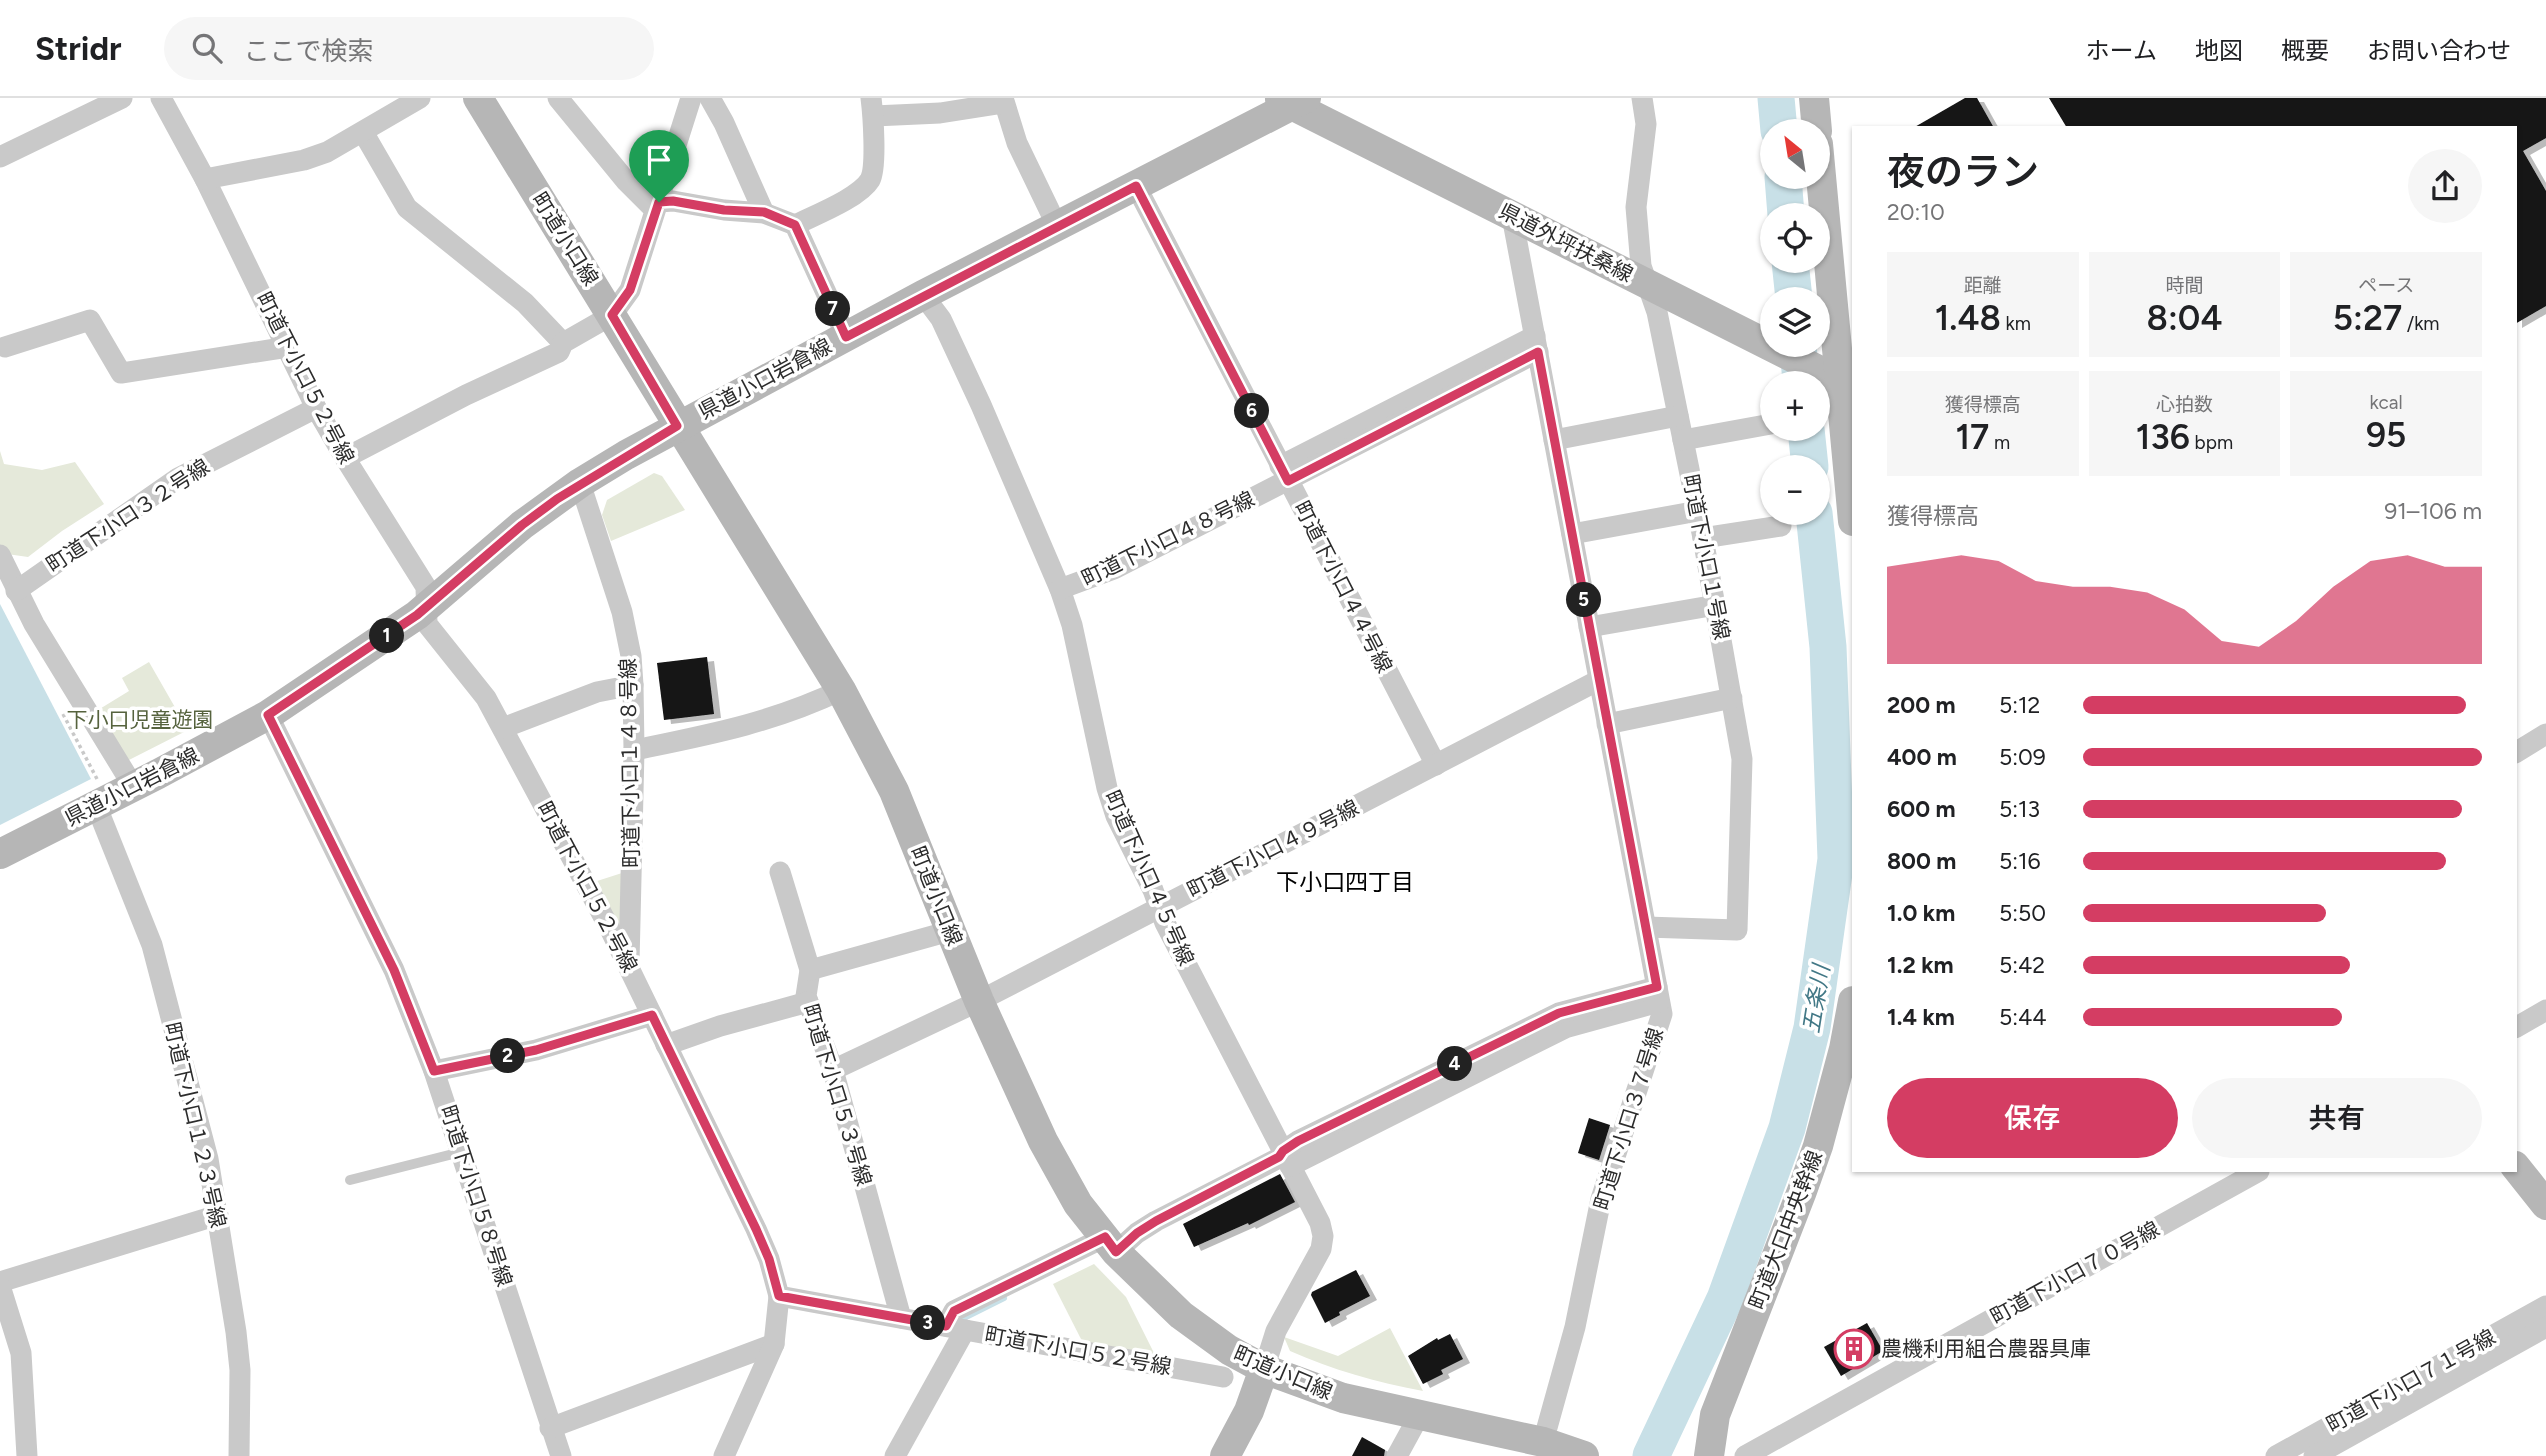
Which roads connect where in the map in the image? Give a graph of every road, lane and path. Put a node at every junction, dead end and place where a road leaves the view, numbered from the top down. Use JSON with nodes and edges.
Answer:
{"nodes":[{"id":1,"x":122,"y":98,"type":"edge"},
{"id":2,"x":161,"y":98,"type":"edge"},
{"id":3,"x":421,"y":98,"type":"edge"},
{"id":4,"x":478,"y":98,"type":"edge"},
{"id":5,"x":558,"y":98,"type":"edge"},
{"id":6,"x":691,"y":98,"type":"edge"},
{"id":7,"x":710,"y":98,"type":"edge"},
{"id":8,"x":1642,"y":98,"type":"edge"},
{"id":9,"x":1814,"y":98,"type":"edge"},
{"id":10,"x":1292,"y":100,"type":"edge"},
{"id":11,"x":1003,"y":101,"type":"edge"},
{"id":12,"x":872,"y":107,"type":"edge"},
{"id":13,"x":1816,"y":119,"type":"edge"},
{"id":14,"x":363,"y":132,"type":"junction"},
{"id":15,"x":0,"y":157,"type":"edge"},
{"id":16,"x":205,"y":179,"type":"junction"},
{"id":17,"x":1136,"y":186,"type":"junction"},
{"id":18,"x":1822,"y":189,"type":"edge"},
{"id":19,"x":659,"y":202,"type":"junction"},
{"id":20,"x":764,"y":212,"type":"junction"},
{"id":21,"x":1512,"y":216,"type":"junction"},
{"id":22,"x":795,"y":225,"type":"junction"},
{"id":23,"x":1057,"y":226,"type":"junction"},
{"id":24,"x":1647,"y":284,"type":"junction"},
{"id":25,"x":923,"y":295,"type":"junction"},
{"id":26,"x":612,"y":315,"type":"junction"},
{"id":27,"x":846,"y":337,"type":"junction"},
{"id":28,"x":564,"y":343,"type":"junction"},
{"id":29,"x":1536,"y":344,"type":"junction"},
{"id":30,"x":2,"y":346,"type":"edge"},
{"id":31,"x":288,"y":347,"type":"junction"},
{"id":32,"x":1838,"y":382,"type":"edge"},
{"id":33,"x":316,"y":408,"type":"junction"},
{"id":34,"x":1678,"y":416,"type":"junction"},
{"id":35,"x":677,"y":426,"type":"junction"},
{"id":36,"x":1760,"y":426,"type":"edge"},
{"id":37,"x":1554,"y":440,"type":"junction"},
{"id":38,"x":1683,"y":440,"type":"junction"},
{"id":39,"x":345,"y":458,"type":"junction"},
{"id":40,"x":1284,"y":473,"type":"junction"},
{"id":41,"x":580,"y":483,"type":"junction"},
{"id":42,"x":1698,"y":511,"type":"junction"},
{"id":43,"x":1852,"y":512,"type":"edge"},
{"id":44,"x":1781,"y":526,"type":"dead end"},
{"id":45,"x":1572,"y":534,"type":"junction"},
{"id":46,"x":1703,"y":538,"type":"junction"},
{"id":47,"x":0,"y":555,"type":"edge"},
{"id":48,"x":1060,"y":589,"type":"junction"},
{"id":49,"x":16,"y":591,"type":"junction"},
{"id":50,"x":1716,"y":605,"type":"junction"},
{"id":51,"x":426,"y":608,"type":"junction"},
{"id":52,"x":1589,"y":626,"type":"junction"},
{"id":53,"x":1599,"y":680,"type":"junction"},
{"id":54,"x":634,"y":685,"type":"junction"},
{"id":55,"x":841,"y":690,"type":"junction"},
{"id":56,"x":1732,"y":698,"type":"junction"},
{"id":57,"x":268,"y":715,"type":"junction"},
{"id":58,"x":1607,"y":724,"type":"junction"},
{"id":59,"x":503,"y":728,"type":"junction"},
{"id":60,"x":2546,"y":734,"type":"edge"},
{"id":61,"x":634,"y":750,"type":"junction"},
{"id":62,"x":2517,"y":752,"type":"edge"},
{"id":63,"x":1436,"y":765,"type":"junction"},
{"id":64,"x":133,"y":786,"type":"junction"},
{"id":65,"x":96,"y":805,"type":"junction"},
{"id":66,"x":0,"y":854,"type":"edge"},
{"id":67,"x":780,"y":872,"type":"dead end"},
{"id":68,"x":1160,"y":908,"type":"junction"},
{"id":69,"x":1646,"y":927,"type":"junction"},
{"id":70,"x":950,"y":931,"type":"junction"},
{"id":71,"x":629,"y":966,"type":"junction"},
{"id":72,"x":810,"y":970,"type":"junction"},
{"id":73,"x":1658,"y":994,"type":"junction"},
{"id":74,"x":979,"y":1001,"type":"junction"},
{"id":75,"x":808,"y":1002,"type":"junction"},
{"id":76,"x":1852,"y":1007,"type":"edge"},
{"id":77,"x":2546,"y":1010,"type":"edge"},
{"id":78,"x":652,"y":1015,"type":"junction"},
{"id":79,"x":2517,"y":1027,"type":"edge"},
{"id":80,"x":666,"y":1045,"type":"junction"},
{"id":81,"x":833,"y":1070,"type":"junction"},
{"id":82,"x":434,"y":1071,"type":"junction"},
{"id":83,"x":461,"y":1152,"type":"junction"},
{"id":84,"x":1287,"y":1158,"type":"junction"},
{"id":85,"x":2517,"y":1169,"type":"edge"},
{"id":86,"x":2257,"y":1172,"type":"edge"},
{"id":87,"x":350,"y":1180,"type":"dead end"},
{"id":88,"x":2546,"y":1205,"type":"edge"},
{"id":89,"x":218,"y":1214,"type":"junction"},
{"id":90,"x":1110,"y":1245,"type":"junction"},
{"id":91,"x":0,"y":1284,"type":"edge"},
{"id":92,"x":779,"y":1296,"type":"junction"},
{"id":93,"x":2546,"y":1306,"type":"edge"},
{"id":94,"x":901,"y":1318,"type":"junction"},
{"id":95,"x":2546,"y":1326,"type":"edge"},
{"id":96,"x":955,"y":1328,"type":"junction"},
{"id":97,"x":775,"y":1344,"type":"junction"},
{"id":98,"x":1264,"y":1369,"type":"junction"},
{"id":99,"x":1223,"y":1377,"type":"dead end"},
{"id":100,"x":1420,"y":1414,"type":"junction"},
{"id":101,"x":550,"y":1428,"type":"junction"},
{"id":102,"x":1543,"y":1442,"type":"junction"},
{"id":103,"x":27,"y":1456,"type":"edge"},
{"id":104,"x":239,"y":1456,"type":"edge"},
{"id":105,"x":561,"y":1456,"type":"edge"},
{"id":106,"x":724,"y":1456,"type":"edge"},
{"id":107,"x":895,"y":1456,"type":"edge"},
{"id":108,"x":1225,"y":1456,"type":"edge"},
{"id":109,"x":1396,"y":1456,"type":"edge"},
{"id":110,"x":1584,"y":1456,"type":"edge"},
{"id":111,"x":1709,"y":1456,"type":"edge"},
{"id":112,"x":1745,"y":1456,"type":"edge"},
{"id":113,"x":2276,"y":1456,"type":"edge"},
{"id":114,"x":2314,"y":1456,"type":"edge"}],
"edges":[{"from":1,"to":15,"type":"street"},
{"from":2,"to":16,"type":"street","name":"町道下小口５２号線"},
{"from":3,"to":14,"type":"street"},
{"from":4,"to":26,"type":"street","name":"町道小口線"},
{"from":5,"to":19,"type":"street"},
{"from":6,"to":19,"type":"street"},
{"from":7,"to":20,"type":"street"},
{"from":8,"to":24,"type":"street","name":"町道下小口１号線"},
{"from":9,"to":13,"type":"street"},
{"from":10,"to":17,"type":"street","name":"県道小口岩倉線"},
{"from":10,"to":21,"type":"street","name":"県道外坪扶桑線"},
{"from":11,"to":12,"type":"street"},
{"from":11,"to":23,"type":"street"},
{"from":12,"to":22,"type":"street"},
{"from":14,"to":16,"type":"street"},
{"from":14,"to":28,"type":"street"},
{"from":16,"to":31,"type":"street","name":"町道下小口５２号線"},
{"from":17,"to":23,"type":"street","name":"県道小口岩倉線"},
{"from":17,"to":40,"type":"street","name":"町道下小口４４号線"},
{"from":18,"to":32,"type":"street"},
{"from":19,"to":20,"type":"street"},
{"from":19,"to":26,"type":"street"},
{"from":20,"to":22,"type":"street"},
{"from":21,"to":24,"type":"street","name":"県道外坪扶桑線"},
{"from":21,"to":29,"type":"street","name":"町道下小口３７号線"},
{"from":22,"to":27,"type":"street"},
{"from":23,"to":25,"type":"street","name":"県道小口岩倉線"},
{"from":24,"to":32,"type":"street","name":"県道外坪扶桑線"},
{"from":24,"to":34,"type":"street","name":"町道下小口１号線"},
{"from":25,"to":27,"type":"street","name":"県道小口岩倉線"},
{"from":25,"to":48,"type":"street","name":"町道下小口４５号線"},
{"from":26,"to":28,"type":"street"},
{"from":26,"to":35,"type":"street","name":"町道小口線"},
{"from":27,"to":35,"type":"street","name":"県道小口岩倉線"},
{"from":28,"to":39,"type":"street"},
{"from":29,"to":37,"type":"street","name":"町道下小口３７号線"},
{"from":29,"to":40,"type":"street","name":"町道下小口４８号線"},
{"from":30,"to":31,"type":"street"},
{"from":31,"to":33,"type":"street","name":"町道下小口５２号線"},
{"from":32,"to":43,"type":"street"},
{"from":33,"to":39,"type":"street","name":"町道下小口５２号線"},
{"from":33,"to":49,"type":"street","name":"町道下小口３２号線"},
{"from":34,"to":37,"type":"street"},
{"from":34,"to":38,"type":"street","name":"町道下小口１号線"},
{"from":35,"to":41,"type":"street","name":"県道小口岩倉線"},
{"from":35,"to":55,"type":"street","name":"町道小口線"},
{"from":36,"to":38,"type":"street"},
{"from":37,"to":45,"type":"street","name":"町道下小口３７号線"},
{"from":38,"to":42,"type":"street","name":"町道下小口１号線"},
{"from":39,"to":51,"type":"street","name":"町道下小口５２号線"},
{"from":40,"to":48,"type":"street","name":"町道下小口４８号線"},
{"from":40,"to":63,"type":"street","name":"町道下小口４４号線"},
{"from":41,"to":51,"type":"street","name":"県道小口岩倉線"},
{"from":41,"to":54,"type":"street","name":"町道下小口１４８号線"},
{"from":42,"to":45,"type":"street"},
{"from":42,"to":46,"type":"street","name":"町道下小口１号線"},
{"from":44,"to":46,"type":"street"},
{"from":45,"to":52,"type":"street","name":"町道下小口３７号線"},
{"from":46,"to":50,"type":"street","name":"町道下小口１号線"},
{"from":47,"to":49,"type":"street"},
{"from":48,"to":68,"type":"street","name":"町道下小口４５号線"},
{"from":49,"to":64,"type":"street"},
{"from":50,"to":52,"type":"street"},
{"from":50,"to":56,"type":"street","name":"町道下小口１号線"},
{"from":51,"to":57,"type":"street","name":"県道小口岩倉線"},
{"from":51,"to":59,"type":"street","name":"町道下小口５２号線"},
{"from":52,"to":53,"type":"street","name":"町道下小口３７号線"},
{"from":53,"to":58,"type":"street","name":"町道下小口３７号線"},
{"from":53,"to":63,"type":"street","name":"町道下小口４９号線"},
{"from":54,"to":59,"type":"street"},
{"from":54,"to":61,"type":"street","name":"町道下小口１４８号線"},
{"from":55,"to":61,"type":"street"},
{"from":55,"to":70,"type":"street","name":"町道小口線"},
{"from":56,"to":58,"type":"street"},
{"from":56,"to":69,"type":"street","name":"町道下小口１号線"},
{"from":57,"to":64,"type":"street","name":"県道小口岩倉線"},
{"from":57,"to":82,"type":"street","name":"町道下小口５８号線"},
{"from":58,"to":69,"type":"street","name":"町道下小口３７号線"},
{"from":59,"to":71,"type":"street","name":"町道下小口５２号線"},
{"from":60,"to":62,"type":"street"},
{"from":61,"to":71,"type":"street","name":"町道下小口１４８号線"},
{"from":63,"to":68,"type":"street","name":"町道下小口４９号線"},
{"from":64,"to":65,"type":"street","name":"県道小口岩倉線"},
{"from":65,"to":66,"type":"street","name":"県道小口岩倉線"},
{"from":65,"to":89,"type":"street","name":"町道下小口１２３号線"},
{"from":67,"to":72,"type":"street","name":"町道下小口５３号線"},
{"from":68,"to":74,"type":"street","name":"町道下小口４９号線"},
{"from":68,"to":84,"type":"street","name":"町道下小口４５号線"},
{"from":69,"to":73,"type":"street","name":"町道下小口３７号線"},
{"from":70,"to":72,"type":"street"},
{"from":70,"to":74,"type":"street","name":"町道小口線"},
{"from":71,"to":78,"type":"street","name":"町道下小口５２号線"},
{"from":72,"to":75,"type":"street","name":"町道下小口５３号線"},
{"from":73,"to":84,"type":"street"},
{"from":73,"to":84,"type":"street"},
{"from":73,"to":102,"type":"street","name":"町道下小口３７号線"},
{"from":74,"to":81,"type":"street","name":"町道下小口４９号線"},
{"from":74,"to":90,"type":"street","name":"町道小口線"},
{"from":75,"to":80,"type":"street"},
{"from":75,"to":81,"type":"street","name":"町道下小口５３号線"},
{"from":76,"to":111,"type":"street","name":"町道大口中央幹線"},
{"from":77,"to":79,"type":"street"},
{"from":78,"to":80,"type":"street","name":"町道下小口５２号線"},
{"from":78,"to":82,"type":"street"},
{"from":80,"to":92,"type":"street","name":"町道下小口５２号線"},
{"from":81,"to":94,"type":"street","name":"町道下小口５３号線"},
{"from":82,"to":83,"type":"street","name":"町道下小口５８号線"},
{"from":83,"to":87,"type":"lane"},
{"from":83,"to":101,"type":"street","name":"町道下小口５８号線"},
{"from":84,"to":90,"type":"street"},
{"from":84,"to":98,"type":"street","name":"町道下小口４５号線"},
{"from":85,"to":88,"type":"street"},
{"from":86,"to":112,"type":"street","name":"町道下小口７０号線"},
{"from":89,"to":91,"type":"street"},
{"from":89,"to":104,"type":"street","name":"町道下小口１２３号線"},
{"from":90,"to":96,"type":"street"},
{"from":90,"to":98,"type":"street","name":"町道小口線"},
{"from":91,"to":103,"type":"street"},
{"from":92,"to":94,"type":"street","name":"町道下小口５２号線"},
{"from":92,"to":97,"type":"street"},
{"from":93,"to":113,"type":"street","name":"町道下小口７１号線"},
{"from":94,"to":96,"type":"street","name":"町道下小口５２号線"},
{"from":95,"to":114,"type":"street"},
{"from":96,"to":99,"type":"street","name":"町道下小口５２号線"},
{"from":96,"to":107,"type":"street"},
{"from":97,"to":101,"type":"street"},
{"from":97,"to":106,"type":"street"},
{"from":98,"to":100,"type":"street","name":"町道小口線"},
{"from":98,"to":108,"type":"street"},
{"from":100,"to":102,"type":"street","name":"町道小口線"},
{"from":100,"to":109,"type":"street"},
{"from":101,"to":105,"type":"street","name":"町道下小口５８号線"},
{"from":102,"to":110,"type":"street","name":"町道小口線"}]}
